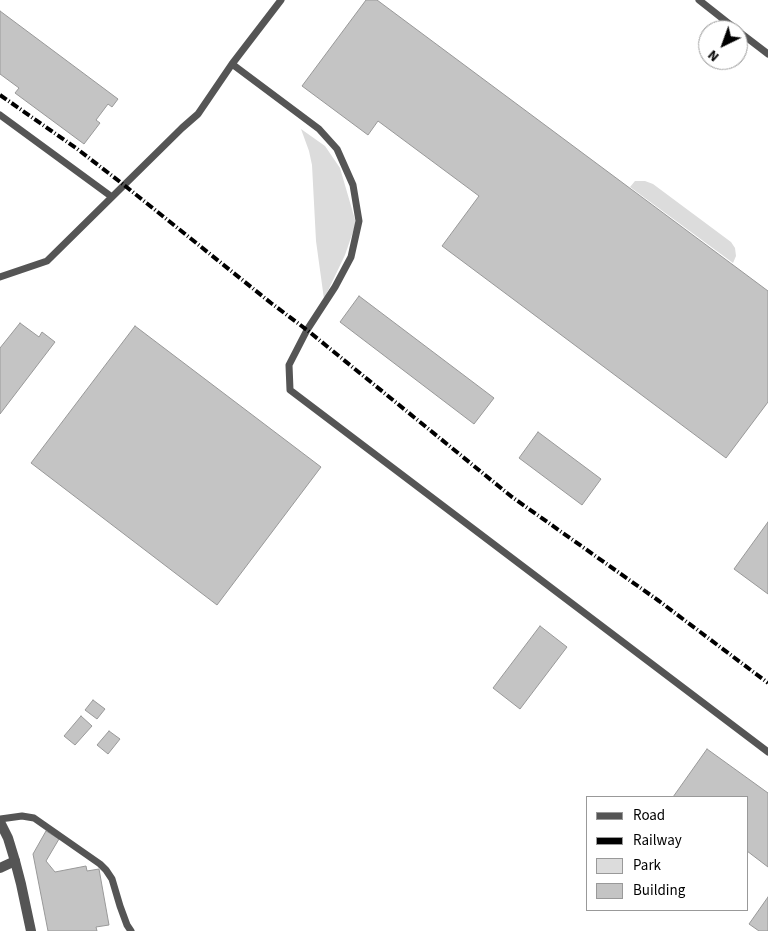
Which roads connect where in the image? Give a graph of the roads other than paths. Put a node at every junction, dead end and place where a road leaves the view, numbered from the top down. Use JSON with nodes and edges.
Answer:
{"nodes":[{"id":1,"x":281,"y":0,"type":"edge"},
{"id":2,"x":699,"y":0,"type":"edge"},
{"id":3,"x":725,"y":20,"type":"edge"},
{"id":4,"x":748,"y":38,"type":"edge"},
{"id":5,"x":768,"y":54,"type":"edge"},
{"id":6,"x":232,"y":64,"type":"junction"},
{"id":7,"x":0,"y":115,"type":"edge"},
{"id":8,"x":112,"y":197,"type":"junction"},
{"id":9,"x":0,"y":277,"type":"edge"},
{"id":10,"x":768,"y":752,"type":"edge"},
{"id":11,"x":0,"y":820,"type":"edge"},
{"id":12,"x":15,"y":861,"type":"junction"},
{"id":13,"x":0,"y":868,"type":"edge"},
{"id":14,"x":31,"y":931,"type":"edge"},
{"id":15,"x":132,"y":931,"type":"edge"}],
"edges":[{"from":1,"to":6,"type":"lane"},
{"from":2,"to":3,"type":"lane"},
{"from":4,"to":5,"type":"lane"},
{"from":6,"to":8,"type":"lane"},
{"from":6,"to":10,"type":"lane"},
{"from":7,"to":8,"type":"lane"},
{"from":8,"to":9,"type":"lane"},
{"from":11,"to":12,"type":"street"},
{"from":11,"to":15,"type":"lane"},
{"from":12,"to":13,"type":"street"},
{"from":12,"to":14,"type":"street"}]}
